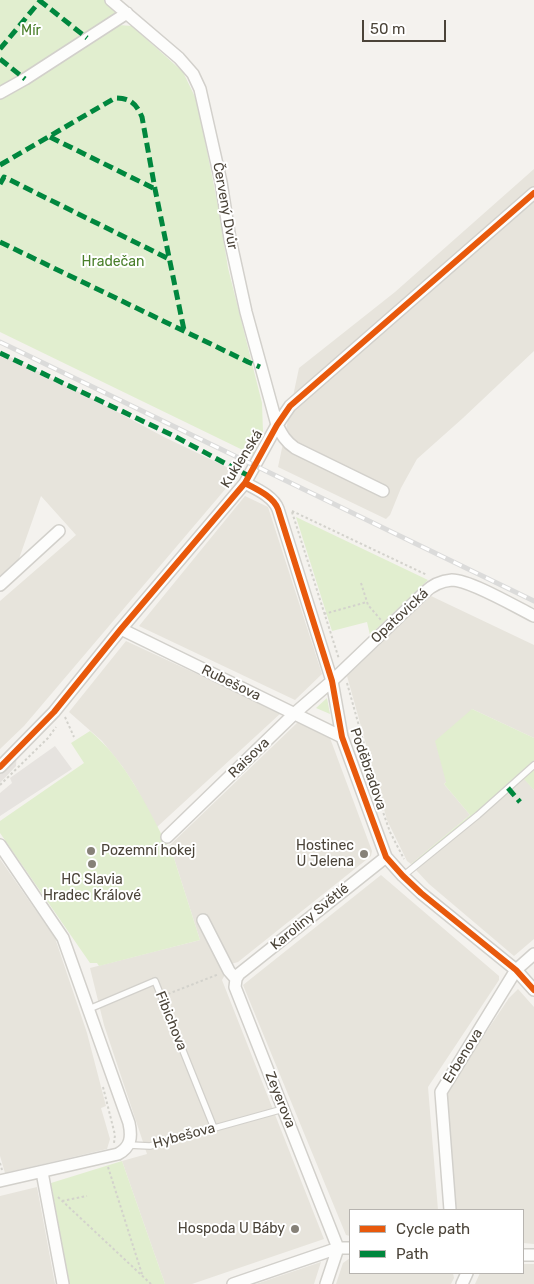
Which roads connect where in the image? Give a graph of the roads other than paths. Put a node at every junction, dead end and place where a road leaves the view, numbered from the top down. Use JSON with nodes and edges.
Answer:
{"nodes":[{"id":1,"x":111,"y":0,"type":"edge"},
{"id":2,"x":127,"y":13,"type":"junction"},
{"id":3,"x":0,"y":93,"type":"edge"},
{"id":4,"x":534,"y":193,"type":"edge"},
{"id":5,"x":277,"y":425,"type":"junction"},
{"id":6,"x":245,"y":483,"type":"junction"},
{"id":7,"x":383,"y":491,"type":"dead end"},
{"id":8,"x":59,"y":531,"type":"dead end"},
{"id":9,"x":0,"y":585,"type":"edge"},
{"id":10,"x":534,"y":616,"type":"edge"},
{"id":11,"x":121,"y":629,"type":"junction"},
{"id":12,"x":332,"y":681,"type":"junction"},
{"id":13,"x":295,"y":713,"type":"junction"},
{"id":14,"x":342,"y":737,"type":"junction"},
{"id":15,"x":534,"y":765,"type":"edge"},
{"id":16,"x":0,"y":767,"type":"edge"},
{"id":17,"x":167,"y":837,"type":"dead end"},
{"id":18,"x":0,"y":845,"type":"edge"},
{"id":19,"x":386,"y":856,"type":"junction"},
{"id":20,"x":402,"y":876,"type":"junction"},
{"id":21,"x":203,"y":920,"type":"dead end"},
{"id":22,"x":534,"y":954,"type":"edge"},
{"id":23,"x":516,"y":970,"type":"junction"},
{"id":24,"x":232,"y":975,"type":"junction"},
{"id":25,"x":534,"y":990,"type":"edge"},
{"id":26,"x":89,"y":1009,"type":"junction"},
{"id":27,"x":283,"y":1109,"type":"junction"},
{"id":28,"x":214,"y":1128,"type":"junction"},
{"id":29,"x":129,"y":1145,"type":"junction"},
{"id":30,"x":42,"y":1172,"type":"junction"},
{"id":31,"x":2,"y":1179,"type":"edge"},
{"id":32,"x":450,"y":1209,"type":"edge"},
{"id":33,"x":338,"y":1248,"type":"junction"},
{"id":34,"x":349,"y":1248,"type":"edge"},
{"id":35,"x":63,"y":1284,"type":"edge"},
{"id":36,"x":234,"y":1284,"type":"edge"},
{"id":37,"x":326,"y":1284,"type":"edge"}],
"edges":[{"from":1,"to":2,"type":"street","name":"Červený Dvůr"},
{"from":2,"to":3,"type":"street"},
{"from":2,"to":5,"type":"street","name":"Červený Dvůr"},
{"from":4,"to":5,"type":"street","name":"Kuklenská"},
{"from":5,"to":6,"type":"street","name":"Kuklenská"},
{"from":5,"to":7,"type":"street"},
{"from":6,"to":11,"type":"street","name":"Kuklenská"},
{"from":6,"to":12,"type":"street","name":"Poděbradova"},
{"from":8,"to":9,"type":"street"},
{"from":10,"to":12,"type":"street","name":"Opatovická"},
{"from":11,"to":13,"type":"street","name":"Rubešova"},
{"from":11,"to":16,"type":"street","name":"Kuklenská"},
{"from":12,"to":13,"type":"street","name":"Raisova"},
{"from":12,"to":14,"type":"street","name":"Poděbradova"},
{"from":13,"to":14,"type":"street","name":"Rubešova"},
{"from":13,"to":17,"type":"street","name":"Raisova"},
{"from":14,"to":19,"type":"street","name":"Poděbradova"},
{"from":15,"to":20,"type":"lane"},
{"from":18,"to":26,"type":"street"},
{"from":19,"to":20,"type":"street","name":"Poděbradova"},
{"from":19,"to":24,"type":"street","name":"Karoliny Světlé"},
{"from":20,"to":23,"type":"street","name":"Poděbradova"},
{"from":21,"to":24,"type":"street","name":"Zeyerova"},
{"from":22,"to":23,"type":"street","name":"Erbenova"},
{"from":23,"to":25,"type":"street","name":"Poděbradova"},
{"from":23,"to":32,"type":"street","name":"Erbenova"},
{"from":24,"to":27,"type":"street","name":"Zeyerova"},
{"from":26,"to":28,"type":"lane","name":"Fibichova"},
{"from":26,"to":29,"type":"street"},
{"from":27,"to":28,"type":"lane","name":"Hybešova"},
{"from":27,"to":33,"type":"street","name":"Zeyerova"},
{"from":28,"to":29,"type":"lane","name":"Hybešova"},
{"from":29,"to":30,"type":"street","name":"Hybešova"},
{"from":30,"to":31,"type":"street","name":"Hybešova"},
{"from":30,"to":35,"type":"street"},
{"from":33,"to":34,"type":"street"},
{"from":33,"to":36,"type":"street"},
{"from":33,"to":37,"type":"street"}]}
